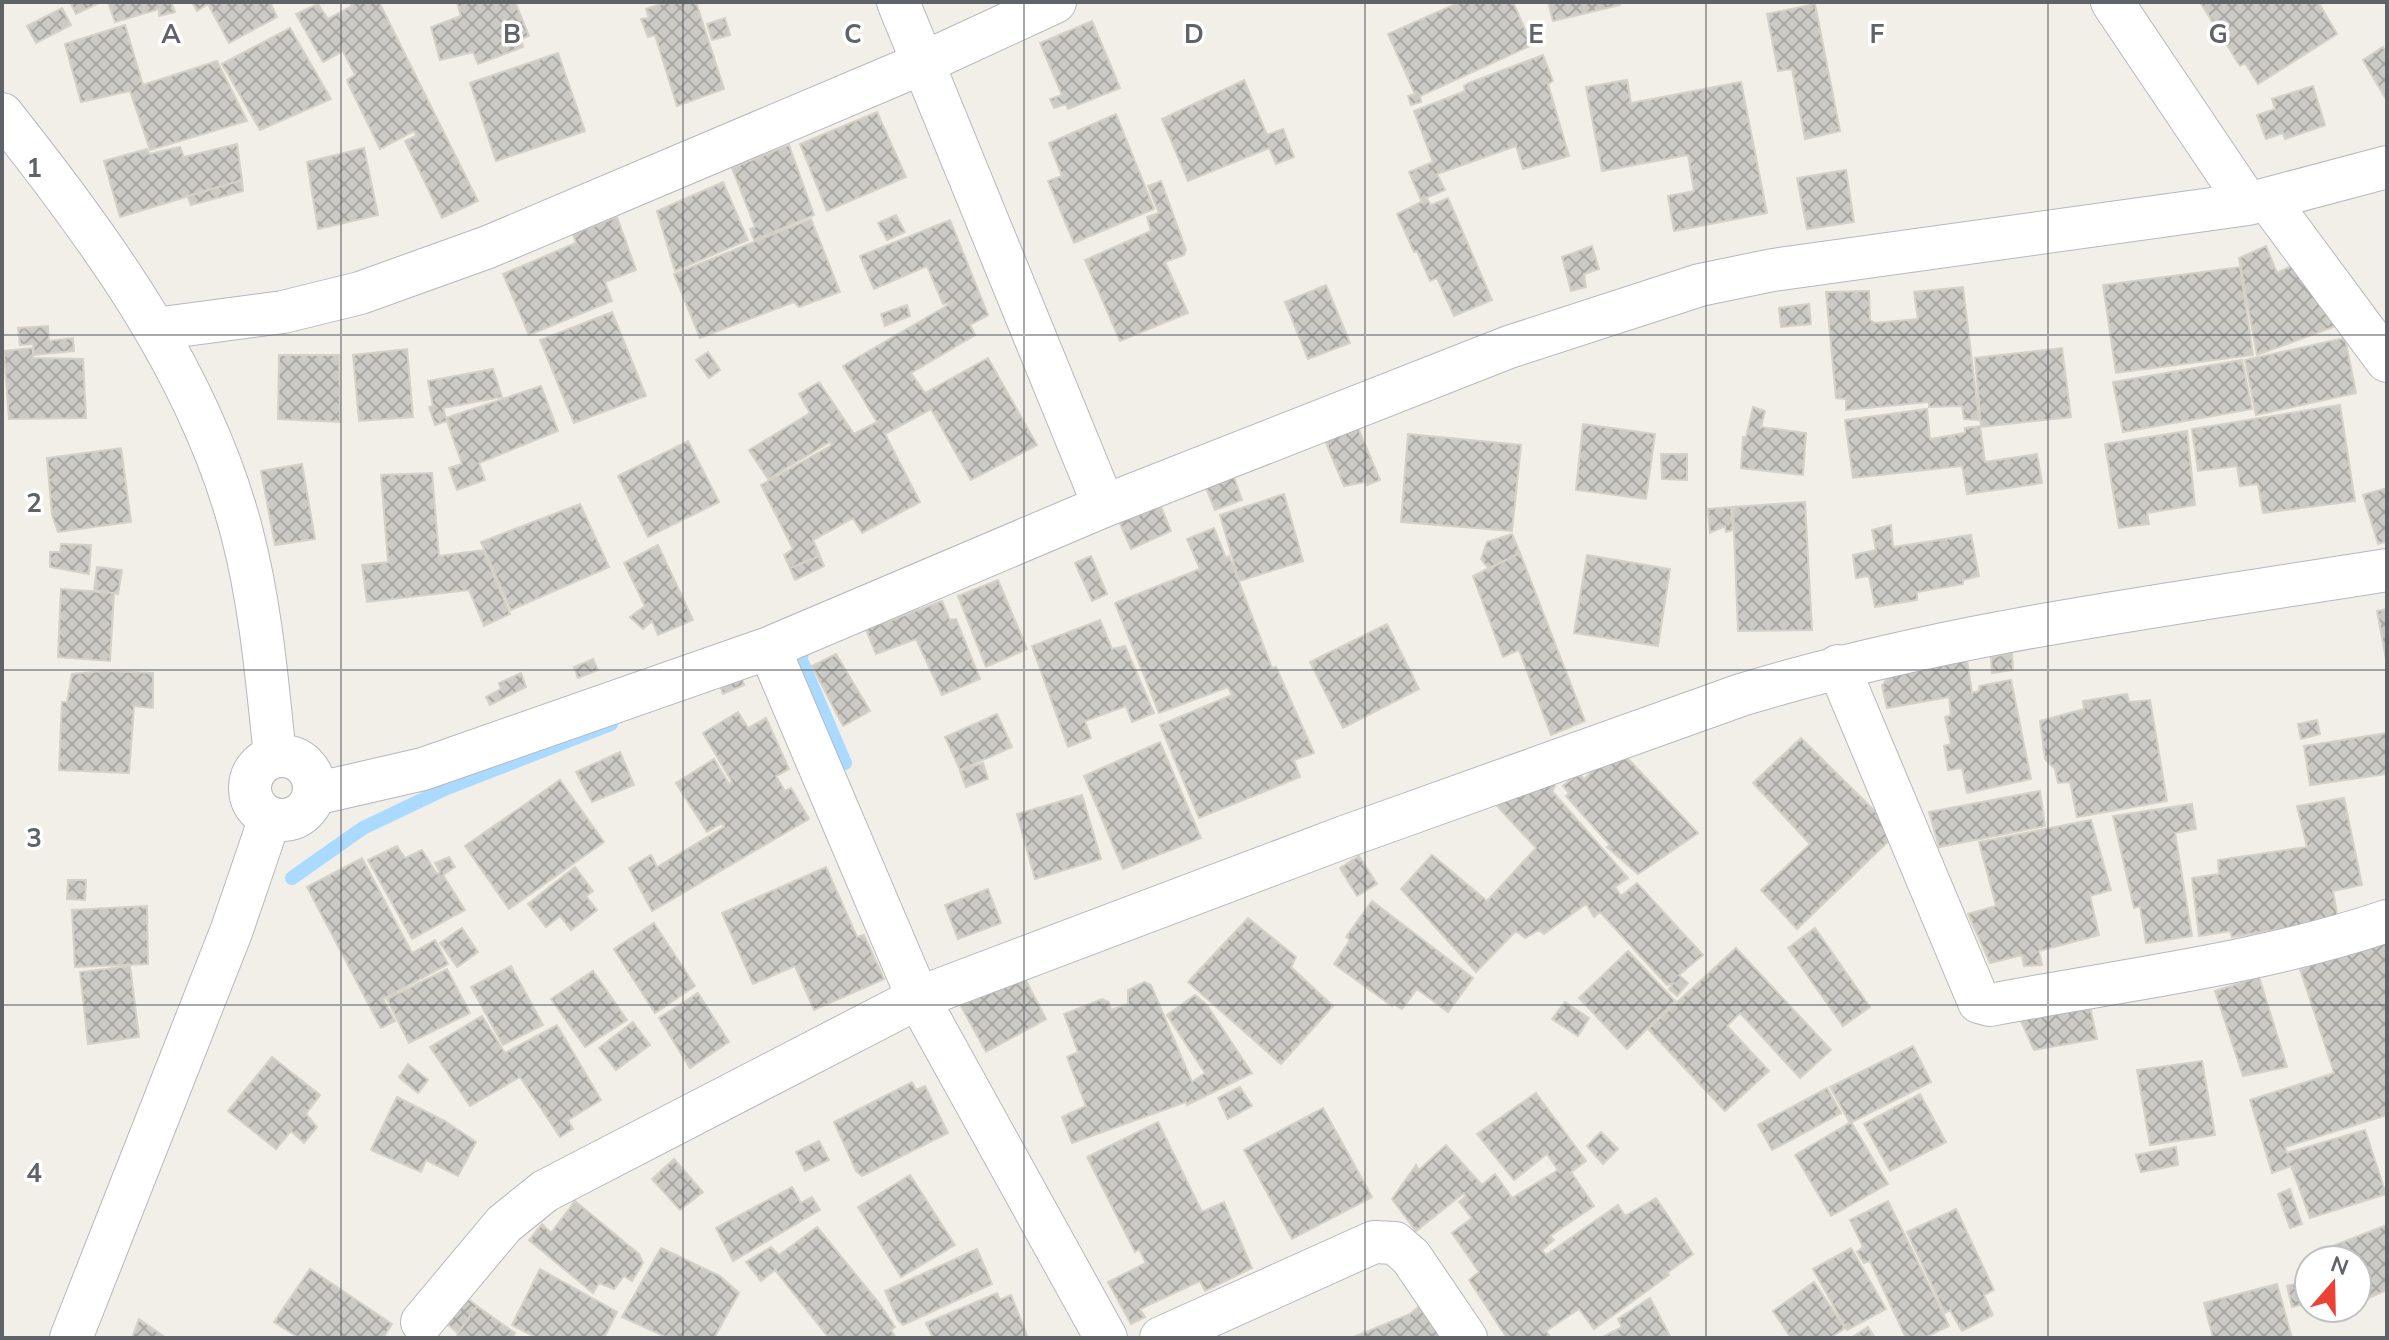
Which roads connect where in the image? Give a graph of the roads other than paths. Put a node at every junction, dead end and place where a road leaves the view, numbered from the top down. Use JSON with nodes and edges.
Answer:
{"nodes":[{"id":1,"x":898,"y":2,"type":"edge"},
{"id":2,"x":1055,"y":2,"type":"edge"},
{"id":3,"x":2112,"y":2,"type":"edge"},
{"id":4,"x":923,"y":63,"type":"junction"},
{"id":5,"x":2,"y":114,"type":"edge"},
{"id":6,"x":2387,"y":167,"type":"edge"},
{"id":7,"x":2258,"y":202,"type":"junction"},
{"id":8,"x":155,"y":329,"type":"junction"},
{"id":9,"x":2387,"y":361,"type":"edge"},
{"id":10,"x":1104,"y":506,"type":"junction"},
{"id":11,"x":2387,"y":570,"type":"edge"},
{"id":12,"x":769,"y":648,"type":"junction"},
{"id":13,"x":1838,"y":666,"type":"junction"},
{"id":14,"x":275,"y":756,"type":"junction"},
{"id":15,"x":314,"y":794,"type":"junction"},
{"id":16,"x":270,"y":818,"type":"junction"},
{"id":17,"x":2387,"y":921,"type":"edge"},
{"id":18,"x":918,"y":998,"type":"junction"},
{"id":19,"x":422,"y":1322,"type":"dead end"},
{"id":20,"x":71,"y":1338,"type":"edge"},
{"id":21,"x":1106,"y":1338,"type":"edge"},
{"id":22,"x":1161,"y":1338,"type":"edge"},
{"id":23,"x":1466,"y":1338,"type":"edge"}],
"edges":[{"from":1,"to":4,"type":"street"},
{"from":2,"to":4,"type":"street"},
{"from":3,"to":7,"type":"street"},
{"from":4,"to":8,"type":"street"},
{"from":4,"to":10,"type":"street"},
{"from":5,"to":8,"type":"street"},
{"from":6,"to":7,"type":"street"},
{"from":7,"to":9,"type":"street"},
{"from":7,"to":10,"type":"street"},
{"from":8,"to":14,"type":"street"},
{"from":10,"to":12,"type":"street"},
{"from":11,"to":13,"type":"street"},
{"from":12,"to":15,"type":"street"},
{"from":12,"to":18,"type":"street"},
{"from":13,"to":17,"type":"street"},
{"from":13,"to":18,"type":"street"},
{"from":14,"to":15,"type":"street"},
{"from":14,"to":16,"type":"street"},
{"from":15,"to":16,"type":"street"},
{"from":16,"to":20,"type":"street"},
{"from":18,"to":19,"type":"street"},
{"from":18,"to":21,"type":"street"},
{"from":22,"to":23,"type":"street"}]}
